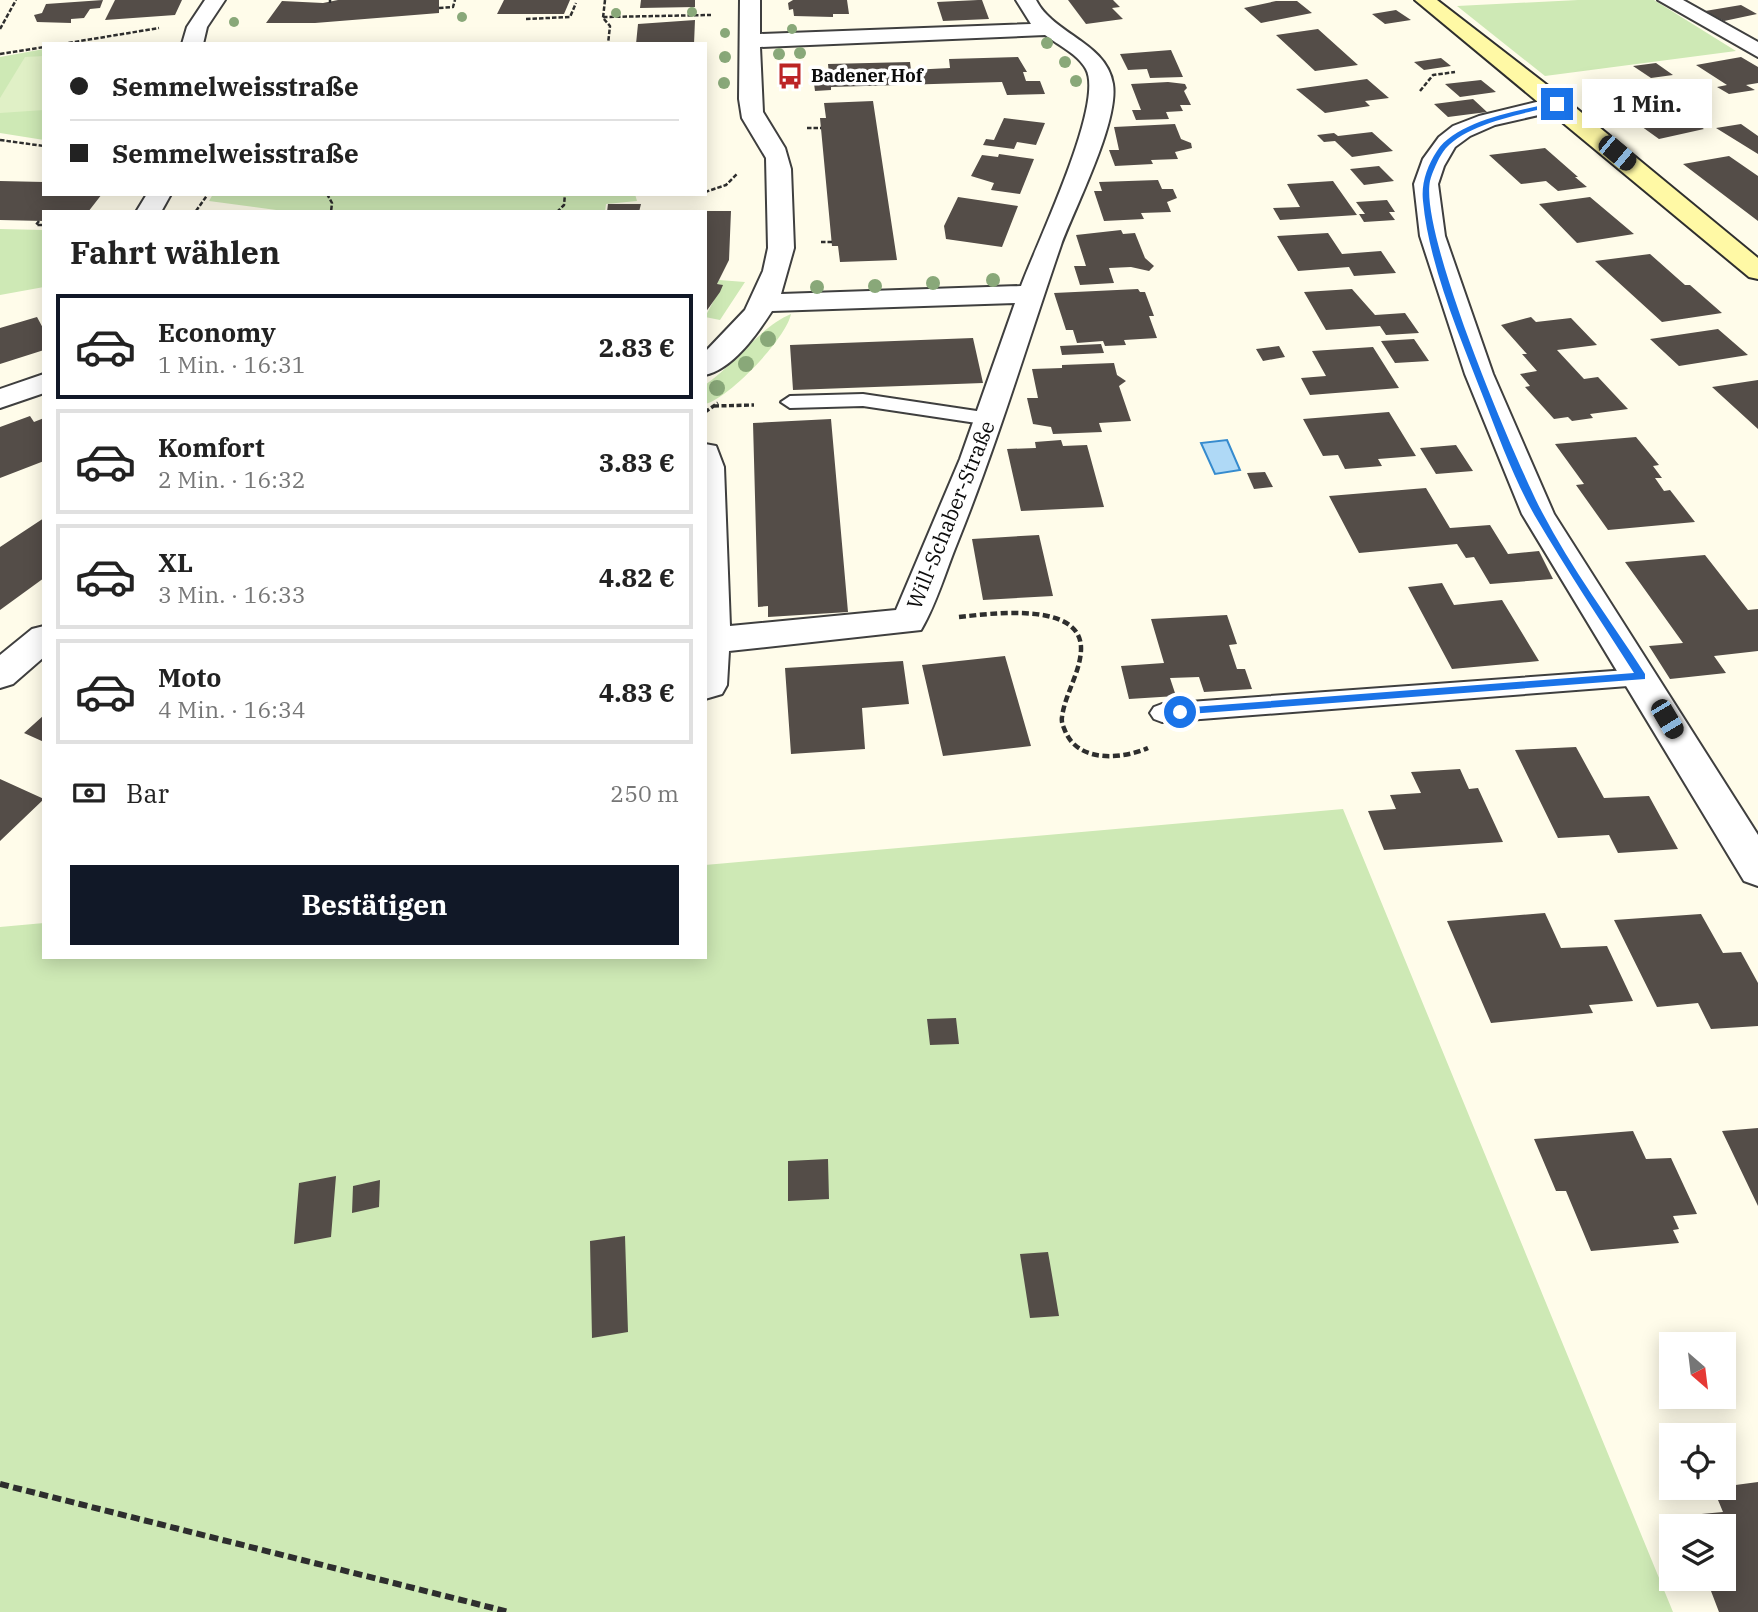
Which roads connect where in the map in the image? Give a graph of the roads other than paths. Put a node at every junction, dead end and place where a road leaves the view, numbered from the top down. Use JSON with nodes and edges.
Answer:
{"nodes":[{"id":1,"x":215,"y":0,"type":"edge"},
{"id":2,"x":750,"y":0,"type":"edge"},
{"id":3,"x":1026,"y":0,"type":"edge"},
{"id":4,"x":1425,"y":0,"type":"edge"},
{"id":5,"x":1668,"y":0,"type":"edge"},
{"id":6,"x":1050,"y":29,"type":"junction"},
{"id":7,"x":750,"y":41,"type":"junction"},
{"id":8,"x":193,"y":42,"type":"edge"},
{"id":9,"x":1758,"y":51,"type":"edge"},
{"id":10,"x":1557,"y":104,"type":"junction"},
{"id":11,"x":1758,"y":271,"type":"edge"},
{"id":12,"x":1031,"y":294,"type":"junction"},
{"id":13,"x":764,"y":303,"type":"junction"},
{"id":14,"x":707,"y":365,"type":"edge"},
{"id":15,"x":42,"y":384,"type":"edge"},
{"id":16,"x":0,"y":399,"type":"edge"},
{"id":17,"x":790,"y":402,"type":"dead end"},
{"id":18,"x":990,"y":419,"type":"junction"},
{"id":19,"x":707,"y":460,"type":"edge"},
{"id":20,"x":42,"y":640,"type":"edge"},
{"id":21,"x":712,"y":640,"type":"junction"},
{"id":22,"x":0,"y":675,"type":"edge"},
{"id":23,"x":1641,"y":677,"type":"junction"},
{"id":24,"x":707,"y":686,"type":"edge"},
{"id":25,"x":1162,"y":713,"type":"dead end"},
{"id":26,"x":1758,"y":869,"type":"edge"}],
"edges":[{"from":1,"to":8,"type":"street"},
{"from":2,"to":7,"type":"street"},
{"from":3,"to":6,"type":"street","name":"Will-Schaber-Straße"},
{"from":4,"to":10,"type":"street"},
{"from":5,"to":9,"type":"street"},
{"from":6,"to":7,"type":"street"},
{"from":6,"to":12,"type":"street","name":"Will-Schaber-Straße"},
{"from":7,"to":13,"type":"street"},
{"from":10,"to":11,"type":"street"},
{"from":10,"to":23,"type":"street"},
{"from":12,"to":13,"type":"street"},
{"from":12,"to":18,"type":"street","name":"Will-Schaber-Straße"},
{"from":13,"to":14,"type":"street"},
{"from":15,"to":16,"type":"street"},
{"from":17,"to":18,"type":"lane"},
{"from":18,"to":21,"type":"street","name":"Will-Schaber-Straße"},
{"from":19,"to":21,"type":"street"},
{"from":20,"to":22,"type":"street"},
{"from":21,"to":24,"type":"street"},
{"from":23,"to":25,"type":"lane"},
{"from":23,"to":26,"type":"street"}]}
